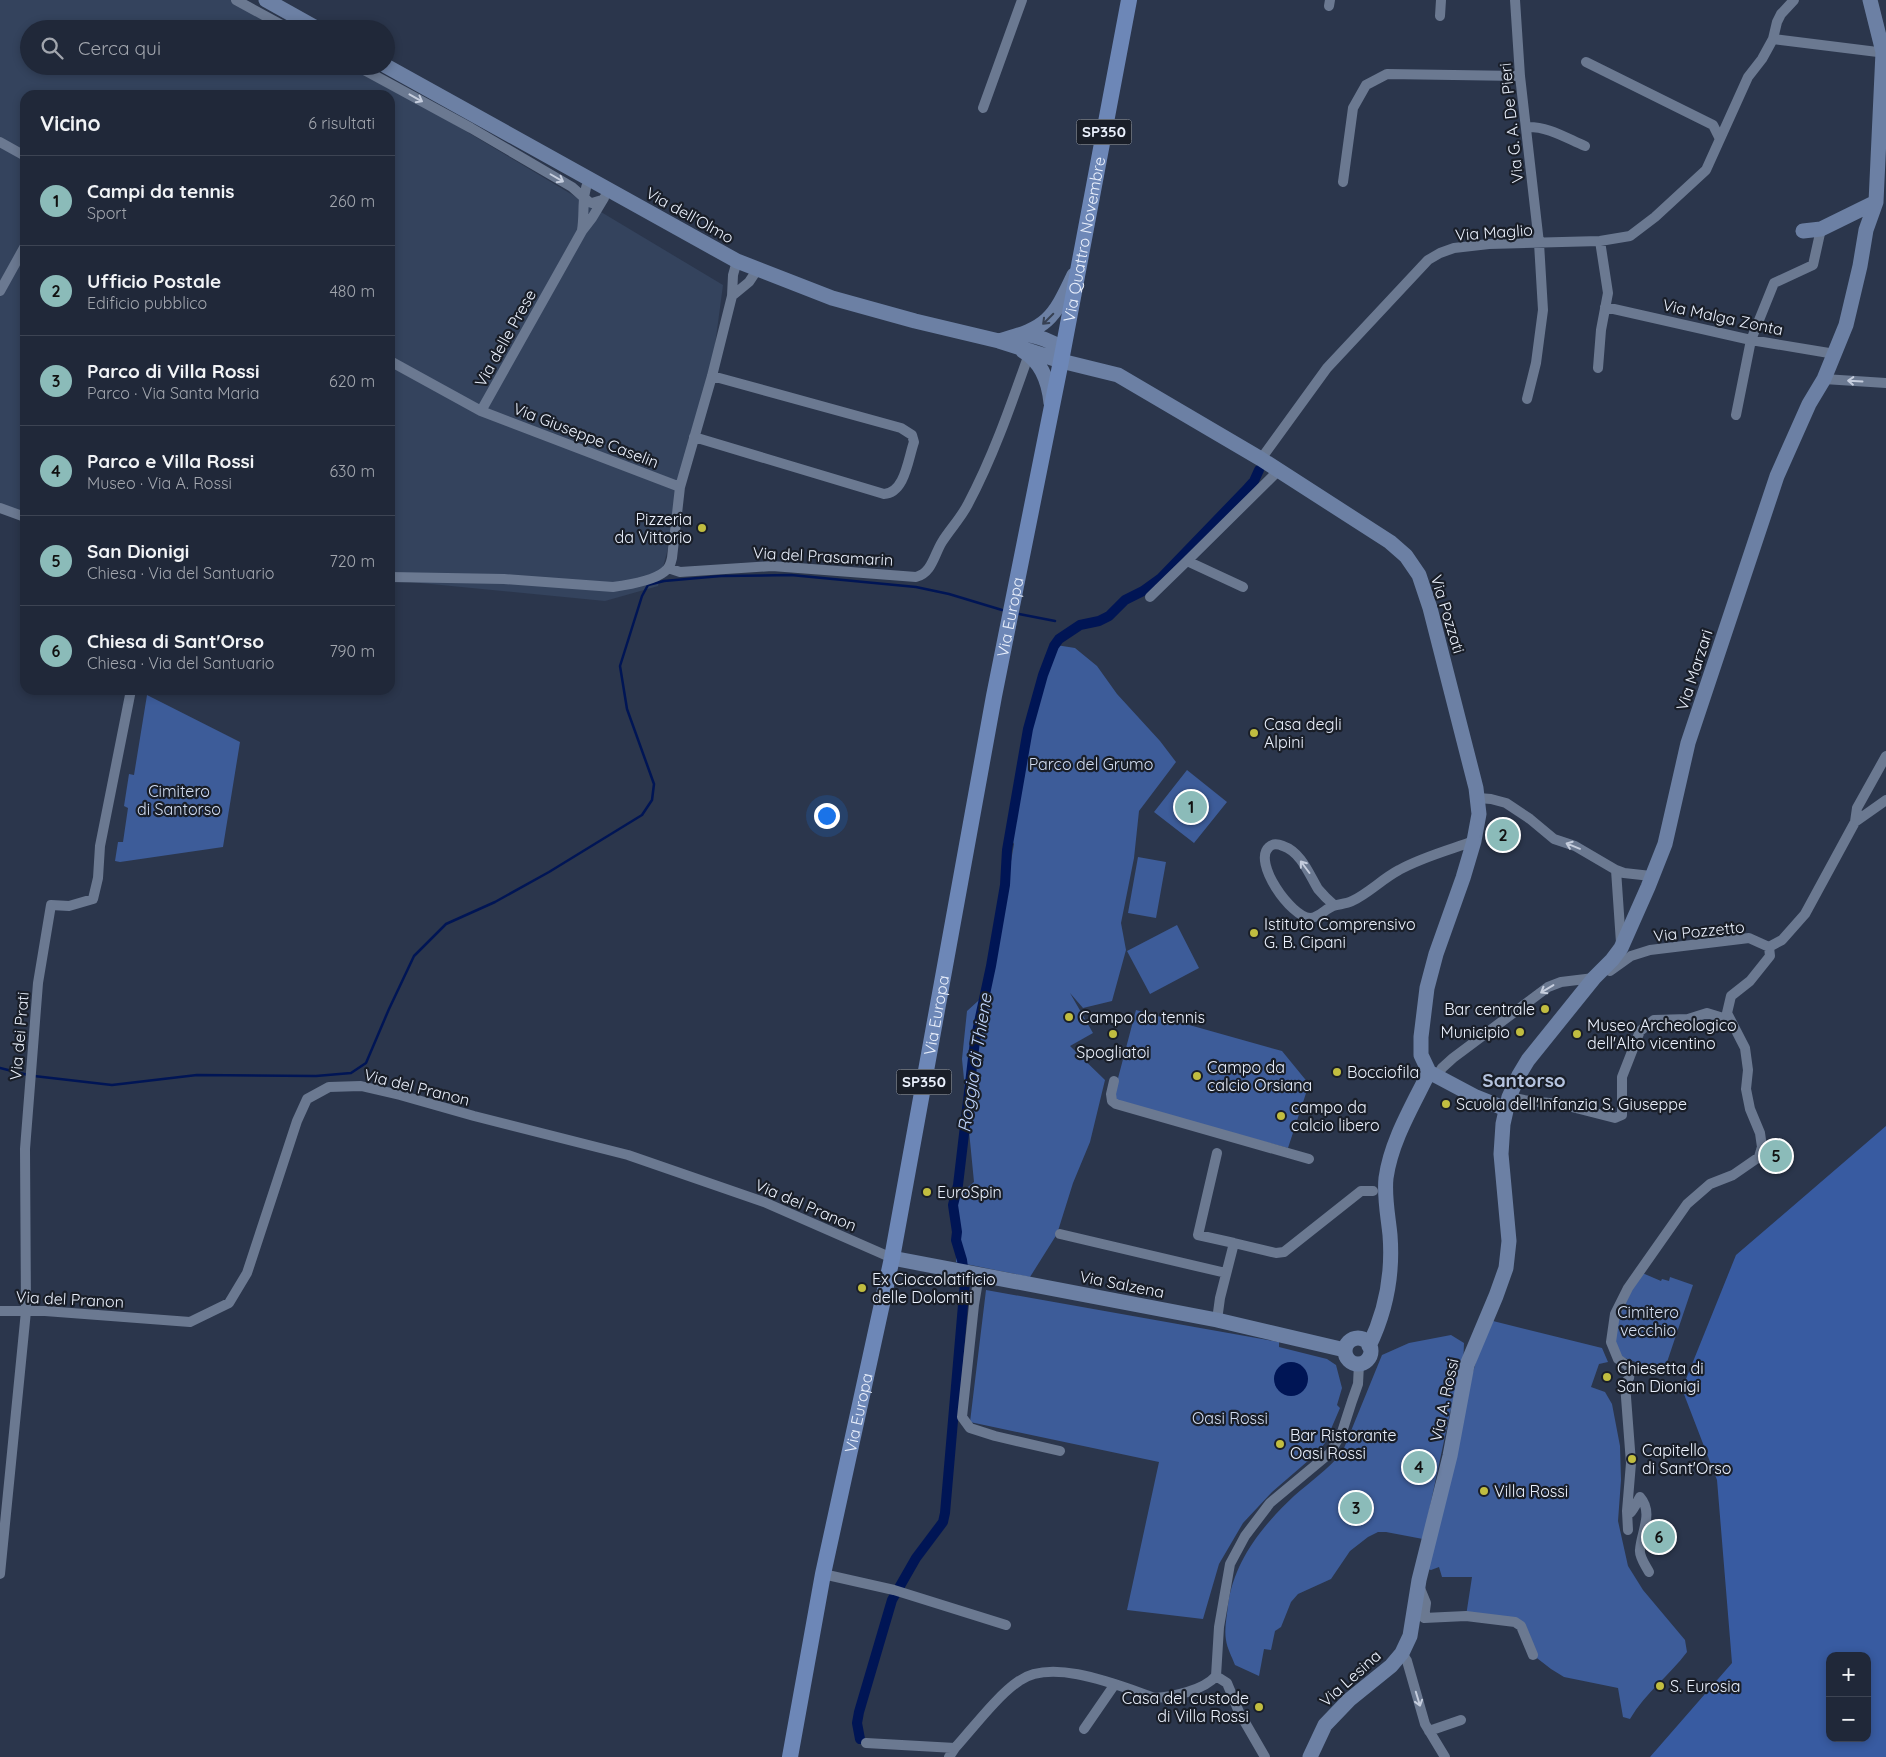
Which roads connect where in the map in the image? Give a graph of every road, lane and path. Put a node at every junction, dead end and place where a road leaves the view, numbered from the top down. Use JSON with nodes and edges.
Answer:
{"nodes":[{"id":1,"x":266,"y":0,"type":"edge"},
{"id":2,"x":1022,"y":0,"type":"edge"},
{"id":3,"x":1130,"y":0,"type":"edge"},
{"id":4,"x":1440,"y":0,"type":"edge"},
{"id":5,"x":1515,"y":0,"type":"edge"},
{"id":6,"x":1794,"y":0,"type":"edge"},
{"id":7,"x":1870,"y":0,"type":"edge"},
{"id":8,"x":243,"y":1,"type":"edge"},
{"id":9,"x":1440,"y":16,"type":"dead end"},
{"id":10,"x":274,"y":20,"type":"edge"},
{"id":11,"x":302,"y":20,"type":"edge"},
{"id":12,"x":1773,"y":38,"type":"junction"},
{"id":13,"x":1885,"y":53,"type":"edge"},
{"id":14,"x":1586,"y":62,"type":"dead end"},
{"id":15,"x":395,"y":71,"type":"edge"},
{"id":16,"x":374,"y":75,"type":"edge"},
{"id":17,"x":1520,"y":76,"type":"junction"},
{"id":18,"x":983,"y":108,"type":"dead end"},
{"id":19,"x":1526,"y":127,"type":"junction"},
{"id":20,"x":1720,"y":139,"type":"junction"},
{"id":21,"x":0,"y":142,"type":"edge"},
{"id":22,"x":1585,"y":146,"type":"dead end"},
{"id":23,"x":20,"y":153,"type":"edge"},
{"id":24,"x":589,"y":180,"type":"junction"},
{"id":25,"x":1343,"y":182,"type":"dead end"},
{"id":26,"x":1882,"y":185,"type":"edge"},
{"id":27,"x":605,"y":195,"type":"junction"},
{"id":28,"x":583,"y":197,"type":"junction"},
{"id":29,"x":1876,"y":202,"type":"junction"},
{"id":30,"x":1821,"y":229,"type":"junction"},
{"id":31,"x":582,"y":231,"type":"junction"},
{"id":32,"x":1803,"y":231,"type":"dead end"},
{"id":33,"x":1600,"y":241,"type":"junction"},
{"id":34,"x":1539,"y":243,"type":"junction"},
{"id":35,"x":20,"y":255,"type":"edge"},
{"id":36,"x":737,"y":261,"type":"junction"},
{"id":37,"x":1079,"y":264,"type":"junction"},
{"id":38,"x":757,"y":270,"type":"junction"},
{"id":39,"x":0,"y":291,"type":"edge"},
{"id":40,"x":732,"y":296,"type":"junction"},
{"id":41,"x":1605,"y":307,"type":"junction"},
{"id":42,"x":1751,"y":340,"type":"junction"},
{"id":43,"x":1024,"y":346,"type":"junction"},
{"id":44,"x":1835,"y":354,"type":"junction"},
{"id":45,"x":1062,"y":355,"type":"junction"},
{"id":46,"x":395,"y":364,"type":"edge"},
{"id":47,"x":1598,"y":368,"type":"dead end"},
{"id":48,"x":712,"y":376,"type":"junction"},
{"id":49,"x":1824,"y":379,"type":"junction"},
{"id":50,"x":1886,"y":383,"type":"edge"},
{"id":51,"x":1526,"y":399,"type":"dead end"},
{"id":52,"x":1052,"y":405,"type":"junction"},
{"id":53,"x":481,"y":411,"type":"junction"},
{"id":54,"x":1736,"y":415,"type":"dead end"},
{"id":55,"x":694,"y":437,"type":"junction"},
{"id":56,"x":1261,"y":459,"type":"junction"},
{"id":57,"x":1278,"y":470,"type":"junction"},
{"id":58,"x":680,"y":487,"type":"junction"},
{"id":59,"x":0,"y":508,"type":"edge"},
{"id":60,"x":20,"y":515,"type":"edge"},
{"id":61,"x":1188,"y":561,"type":"junction"},
{"id":62,"x":668,"y":568,"type":"junction"},
{"id":63,"x":395,"y":577,"type":"edge"},
{"id":64,"x":1243,"y":587,"type":"dead end"},
{"id":65,"x":1150,"y":597,"type":"dead end"},
{"id":66,"x":129,"y":695,"type":"edge"},
{"id":67,"x":1886,"y":756,"type":"edge"},
{"id":68,"x":1478,"y":798,"type":"junction"},
{"id":69,"x":1886,"y":800,"type":"edge"},
{"id":70,"x":1855,"y":822,"type":"junction"},
{"id":71,"x":1474,"y":841,"type":"junction"},
{"id":72,"x":1616,"y":870,"type":"junction"},
{"id":73,"x":1651,"y":876,"type":"junction"},
{"id":74,"x":1334,"y":906,"type":"junction"},
{"id":75,"x":1621,"y":948,"type":"junction"},
{"id":76,"x":1769,"y":948,"type":"junction"},
{"id":77,"x":1594,"y":978,"type":"junction"},
{"id":78,"x":1581,"y":996,"type":"junction"},
{"id":79,"x":1730,"y":1020,"type":"junction"},
{"id":80,"x":1433,"y":1074,"type":"junction"},
{"id":81,"x":1114,"y":1081,"type":"dead end"},
{"id":82,"x":1507,"y":1103,"type":"junction"},
{"id":83,"x":1217,"y":1153,"type":"dead end"},
{"id":84,"x":1308,"y":1159,"type":"dead end"},
{"id":85,"x":1374,"y":1191,"type":"dead end"},
{"id":86,"x":1060,"y":1234,"type":"dead end"},
{"id":87,"x":1234,"y":1243,"type":"junction"},
{"id":88,"x":892,"y":1258,"type":"junction"},
{"id":89,"x":1226,"y":1273,"type":"junction"},
{"id":90,"x":975,"y":1274,"type":"junction"},
{"id":91,"x":0,"y":1311,"type":"edge"},
{"id":92,"x":26,"y":1311,"type":"junction"},
{"id":93,"x":1217,"y":1320,"type":"junction"},
{"id":94,"x":1363,"y":1342,"type":"junction"},
{"id":95,"x":1345,"y":1350,"type":"junction"},
{"id":96,"x":1359,"y":1364,"type":"junction"},
{"id":97,"x":1060,"y":1451,"type":"dead end"},
{"id":98,"x":1628,"y":1511,"type":"junction"},
{"id":99,"x":1630,"y":1528,"type":"dead end"},
{"id":100,"x":1649,"y":1572,"type":"dead end"},
{"id":101,"x":0,"y":1574,"type":"edge"},
{"id":102,"x":823,"y":1574,"type":"junction"},
{"id":103,"x":1418,"y":1585,"type":"junction"},
{"id":104,"x":1006,"y":1625,"type":"dead end"},
{"id":105,"x":1402,"y":1653,"type":"junction"},
{"id":106,"x":1533,"y":1655,"type":"dead end"},
{"id":107,"x":1216,"y":1676,"type":"junction"},
{"id":108,"x":1115,"y":1684,"type":"junction"},
{"id":109,"x":1461,"y":1720,"type":"dead end"},
{"id":110,"x":1084,"y":1729,"type":"dead end"},
{"id":111,"x":1429,"y":1731,"type":"junction"},
{"id":112,"x":866,"y":1743,"type":"dead end"},
{"id":113,"x":952,"y":1752,"type":"edge"},
{"id":114,"x":1264,"y":1754,"type":"edge"},
{"id":115,"x":790,"y":1757,"type":"edge"},
{"id":116,"x":1310,"y":1757,"type":"edge"},
{"id":117,"x":1445,"y":1757,"type":"edge"}],
"edges":[{"from":1,"to":11,"type":"street"},
{"from":2,"to":18,"type":"street"},
{"from":3,"to":37,"type":"main road","name":"Via Quattro Novembre","number":"SP350"},
{"from":4,"to":9,"type":"street"},
{"from":5,"to":17,"type":"street","name":"Via G. A. De Pieri"},
{"from":6,"to":12,"type":"street","name":"Via Maglio"},
{"from":7,"to":13,"type":"street","name":"Via Marzari"},
{"from":8,"to":10,"type":"street"},
{"from":12,"to":13,"type":"street"},
{"from":12,"to":20,"type":"street","name":"Via Maglio"},
{"from":13,"to":26,"type":"street","name":"Via Marzari"},
{"from":14,"to":20,"type":"street"},
{"from":15,"to":24,"type":"street","name":"Via dell'Olmo"},
{"from":16,"to":28,"type":"street","one_way":true},
{"from":17,"to":19,"type":"street","name":"Via G. A. De Pieri"},
{"from":17,"to":25,"type":"street"},
{"from":19,"to":22,"type":"street"},
{"from":19,"to":34,"type":"street","name":"Via G. A. De Pieri"},
{"from":20,"to":33,"type":"street","name":"Via Maglio"},
{"from":21,"to":23,"type":"street"},
{"from":24,"to":27,"type":"street","name":"Via dell'Olmo"},
{"from":24,"to":28,"type":"street"},
{"from":26,"to":29,"type":"street","name":"Via Marzari"},
{"from":27,"to":28,"type":"street"},
{"from":27,"to":31,"type":"street","name":"Via delle Prese"},
{"from":27,"to":36,"type":"street","name":"Via dell'Olmo"},
{"from":28,"to":31,"type":"street"},
{"from":29,"to":30,"type":"street"},
{"from":29,"to":44,"type":"street","name":"Via Marzari"},
{"from":30,"to":32,"type":"street"},
{"from":30,"to":42,"type":"street"},
{"from":31,"to":53,"type":"street","name":"Via delle Prese"},
{"from":33,"to":34,"type":"street","name":"Via Maglio"},
{"from":33,"to":41,"type":"street"},
{"from":34,"to":51,"type":"street","name":"Via G. A. De Pieri"},
{"from":34,"to":56,"type":"street","name":"Via Maglio"},
{"from":35,"to":39,"type":"street"},
{"from":36,"to":38,"type":"street","name":"Via dell'Olmo"},
{"from":36,"to":40,"type":"street"},
{"from":37,"to":43,"type":"street","name":"Via dell'Olmo","one_way":true},
{"from":37,"to":45,"type":"main road","name":"Via Quattro Novembre","number":"SP350"},
{"from":38,"to":40,"type":"street"},
{"from":38,"to":43,"type":"street","name":"Via dell'Olmo"},
{"from":40,"to":48,"type":"street"},
{"from":41,"to":42,"type":"street","name":"Via Malga Zonta"},
{"from":41,"to":47,"type":"street"},
{"from":42,"to":44,"type":"street","name":"Via Malga Zonta"},
{"from":42,"to":54,"type":"street"},
{"from":43,"to":45,"type":"street"},
{"from":43,"to":52,"type":"street"},
{"from":43,"to":62,"type":"street","name":"Via del Prasamarin"},
{"from":44,"to":49,"type":"street","name":"Via Marzari"},
{"from":45,"to":52,"type":"main road","name":"Via Europa","number":"SP350"},
{"from":45,"to":56,"type":"street","name":"Via Pozzati"},
{"from":46,"to":53,"type":"street","name":"Via delle Prese"},
{"from":48,"to":55,"type":"street"},
{"from":48,"to":55,"type":"street"},
{"from":50,"to":49,"type":"street","one_way":true},
{"from":49,"to":73,"type":"street","name":"Via Marzari"},
{"from":52,"to":88,"type":"main road","name":"Via Europa","number":"SP350"},
{"from":53,"to":58,"type":"street","name":"Via Giuseppe Caselin"},
{"from":55,"to":58,"type":"street"},
{"from":56,"to":57,"type":"street","name":"Via Pozzati"},
{"from":57,"to":61,"type":"street"},
{"from":57,"to":68,"type":"street","name":"Via Pozzati"},
{"from":58,"to":62,"type":"street"},
{"from":59,"to":60,"type":"street"},
{"from":61,"to":64,"type":"street"},
{"from":61,"to":65,"type":"street"},
{"from":62,"to":63,"type":"street"},
{"from":66,"to":92,"type":"street","name":"Via dei Prati"},
{"from":67,"to":70,"type":"street"},
{"from":68,"to":71,"type":"street","name":"Via Pozzati"},
{"from":72,"to":68,"type":"street","one_way":true},
{"from":69,"to":70,"type":"street"},
{"from":70,"to":76,"type":"street"},
{"from":71,"to":74,"type":"street"},
{"from":71,"to":80,"type":"street","name":"Via Pozzati"},
{"from":72,"to":73,"type":"street"},
{"from":72,"to":75,"type":"street"},
{"from":73,"to":75,"type":"street","name":"Via Marzari"},
{"from":74,"to":74,"type":"street","one_way":true},
{"from":75,"to":77,"type":"street","name":"Via Marzari"},
{"from":76,"to":78,"type":"street","name":"Via Pozzetto"},
{"from":76,"to":79,"type":"street"},
{"from":77,"to":78,"type":"street","name":"Via Marzari"},
{"from":77,"to":80,"type":"street","one_way":true},
{"from":78,"to":82,"type":"street","name":"Via A. Rossi"},
{"from":79,"to":82,"type":"street"},
{"from":79,"to":98,"type":"street"},
{"from":80,"to":82,"type":"street"},
{"from":80,"to":94,"type":"street"},
{"from":81,"to":84,"type":"street"},
{"from":82,"to":103,"type":"street","name":"Via A. Rossi"},
{"from":83,"to":87,"type":"street"},
{"from":85,"to":87,"type":"street"},
{"from":86,"to":89,"type":"street"},
{"from":87,"to":89,"type":"street"},
{"from":88,"to":90,"type":"street","name":"Via Salzena"},
{"from":88,"to":92,"type":"street","name":"Via del Pranon"},
{"from":88,"to":102,"type":"main road","name":"Via Europa","number":"SP350"},
{"from":89,"to":93,"type":"street"},
{"from":90,"to":93,"type":"street","name":"Via Salzena"},
{"from":90,"to":97,"type":"street"},
{"from":91,"to":92,"type":"street","name":"Via del Pranon"},
{"from":92,"to":101,"type":"street","name":"Via dei Prati"},
{"from":93,"to":95,"type":"street","name":"Via Salzena"},
{"from":94,"to":95,"type":"street"},
{"from":94,"to":96,"type":"street"},
{"from":95,"to":96,"type":"street"},
{"from":96,"to":107,"type":"street"},
{"from":98,"to":99,"type":"street"},
{"from":98,"to":100,"type":"street"},
{"from":102,"to":104,"type":"street"},
{"from":102,"to":115,"type":"main road","name":"Via Europa","number":"SP350"},
{"from":103,"to":105,"type":"street","name":"Via A. Rossi"},
{"from":103,"to":106,"type":"street"},
{"from":105,"to":111,"type":"street","one_way":true},
{"from":105,"to":116,"type":"street","name":"Via Lesina"},
{"from":107,"to":108,"type":"street"},
{"from":107,"to":114,"type":"street"},
{"from":108,"to":110,"type":"street"},
{"from":108,"to":113,"type":"street"},
{"from":109,"to":111,"type":"street"},
{"from":111,"to":117,"type":"street"},
{"from":112,"to":113,"type":"street"}]}
